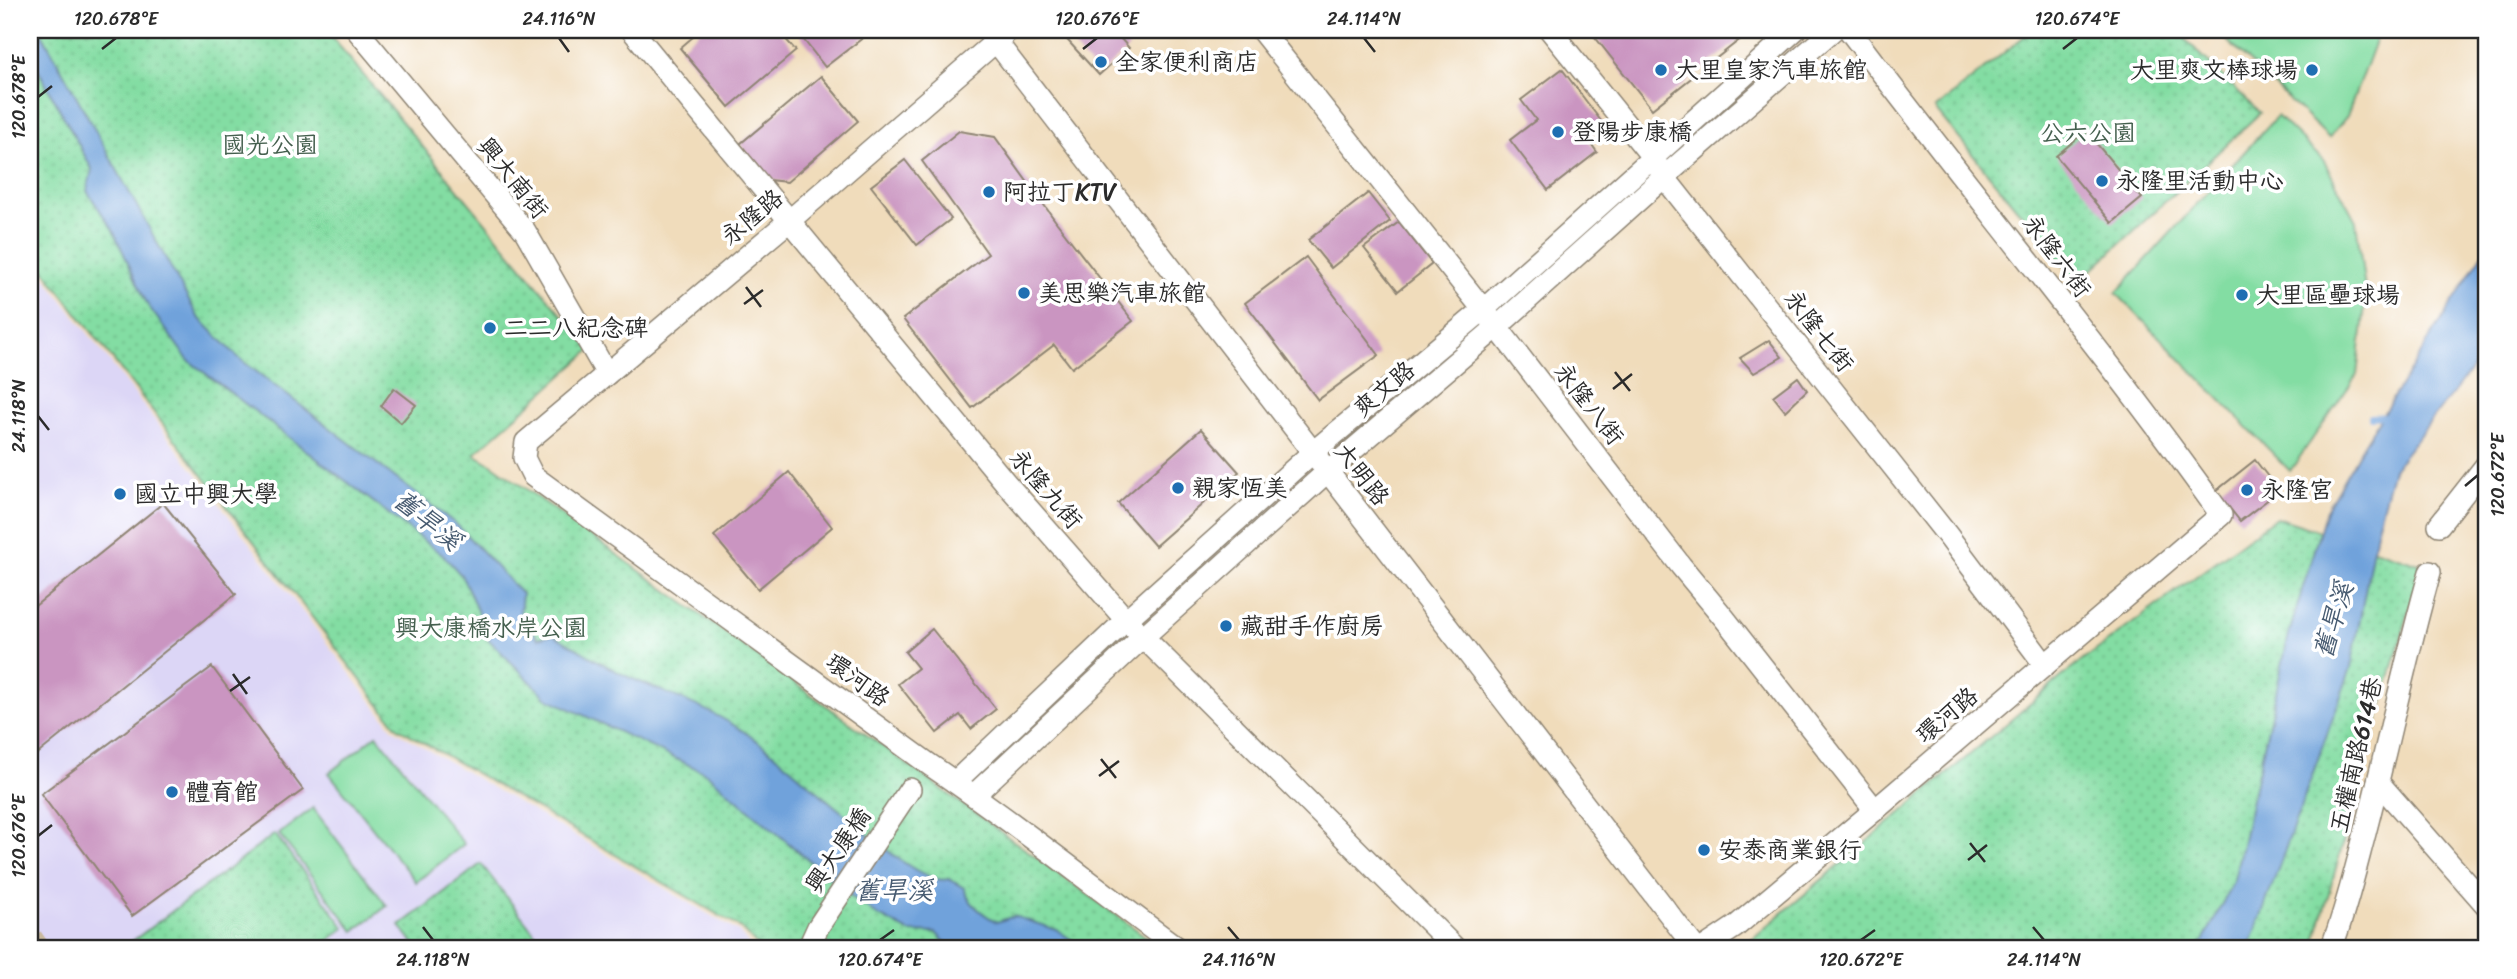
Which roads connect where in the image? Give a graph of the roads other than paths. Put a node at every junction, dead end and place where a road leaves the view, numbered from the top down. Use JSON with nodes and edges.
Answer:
{"nodes":[{"id":1,"x":357,"y":30,"type":"edge"},
{"id":2,"x":632,"y":30,"type":"edge"},
{"id":3,"x":1261,"y":30,"type":"edge"},
{"id":4,"x":1550,"y":30,"type":"edge"},
{"id":5,"x":1795,"y":30,"type":"edge"},
{"id":6,"x":1833,"y":30,"type":"edge"},
{"id":7,"x":1849,"y":30,"type":"edge"},
{"id":8,"x":997,"y":34,"type":"edge"},
{"id":9,"x":1658,"y":168,"type":"junction"},
{"id":10,"x":789,"y":222,"type":"junction"},
{"id":11,"x":1483,"y":310,"type":"junction"},
{"id":12,"x":1497,"y":327,"type":"junction"},
{"id":13,"x":607,"y":374,"type":"junction"},
{"id":14,"x":526,"y":442,"type":"joint"},
{"id":15,"x":1312,"y":453,"type":"junction"},
{"id":16,"x":2487,"y":464,"type":"edge"},
{"id":17,"x":1327,"y":472,"type":"junction"},
{"id":18,"x":2221,"y":515,"type":"joint"},
{"id":19,"x":2439,"y":525,"type":"dead end"},
{"id":20,"x":2430,"y":572,"type":"dead end"},
{"id":21,"x":1126,"y":620,"type":"junction"},
{"id":22,"x":1143,"y":637,"type":"junction"},
{"id":23,"x":2045,"y":665,"type":"junction"},
{"id":24,"x":955,"y":782,"type":"junction"},
{"id":25,"x":2378,"y":782,"type":"junction"},
{"id":26,"x":910,"y":789,"type":"dead end"},
{"id":27,"x":975,"y":794,"type":"junction"},
{"id":28,"x":1875,"y":810,"type":"junction"},
{"id":29,"x":2487,"y":905,"type":"edge"},
{"id":30,"x":813,"y":940,"type":"dead end"},
{"id":31,"x":1179,"y":949,"type":"edge"},
{"id":32,"x":1456,"y":949,"type":"edge"},
{"id":33,"x":1696,"y":949,"type":"edge"},
{"id":34,"x":1702,"y":949,"type":"edge"},
{"id":35,"x":2331,"y":949,"type":"edge"}],
"edges":[{"from":1,"to":13,"type":"street","name":"興大南街"},
{"from":2,"to":10,"type":"street","name":"永隆九街"},
{"from":3,"to":11,"type":"street","name":"永隆八街"},
{"from":4,"to":9,"type":"street","name":"永隆七街"},
{"from":5,"to":9,"type":"street","name":"爽文路"},
{"from":6,"to":9,"type":"street","name":"爽文路"},
{"from":7,"to":18,"type":"street","name":"永隆六街"},
{"from":8,"to":10,"type":"street","name":"永隆路"},
{"from":8,"to":15,"type":"street","name":"大明路"},
{"from":9,"to":11,"type":"street","name":"爽文路"},
{"from":9,"to":12,"type":"street","name":"爽文路"},
{"from":9,"to":23,"type":"street","name":"永隆七街"},
{"from":10,"to":13,"type":"street","name":"永隆路"},
{"from":10,"to":21,"type":"street","name":"永隆九街"},
{"from":11,"to":12,"type":"street","name":"永隆八街"},
{"from":11,"to":15,"type":"street","name":"爽文路"},
{"from":12,"to":17,"type":"street","name":"爽文路"},
{"from":12,"to":28,"type":"street","name":"永隆八街"},
{"from":13,"to":14,"type":"street","name":"永隆路"},
{"from":14,"to":24,"type":"street","name":"環河路"},
{"from":15,"to":17,"type":"street","name":"大明路"},
{"from":15,"to":21,"type":"street","name":"爽文路"},
{"from":16,"to":19,"type":"street"},
{"from":17,"to":22,"type":"street","name":"爽文路"},
{"from":17,"to":33,"type":"street","name":"大明路"},
{"from":18,"to":23,"type":"street","name":"環河路"},
{"from":20,"to":25,"type":"street","name":"五權南路614巷"},
{"from":21,"to":22,"type":"street","name":"永隆九街"},
{"from":21,"to":24,"type":"street","name":"爽文路"},
{"from":22,"to":27,"type":"street","name":"爽文路"},
{"from":22,"to":32,"type":"street","name":"永隆九街"},
{"from":23,"to":28,"type":"street","name":"環河路"},
{"from":24,"to":27,"type":"street","name":"環河路"},
{"from":25,"to":29,"type":"street"},
{"from":25,"to":35,"type":"street","name":"五權南路614巷"},
{"from":26,"to":30,"type":"street","name":"興大康橋"},
{"from":27,"to":31,"type":"street","name":"環河路"},
{"from":28,"to":34,"type":"street","name":"環河路"}]}
